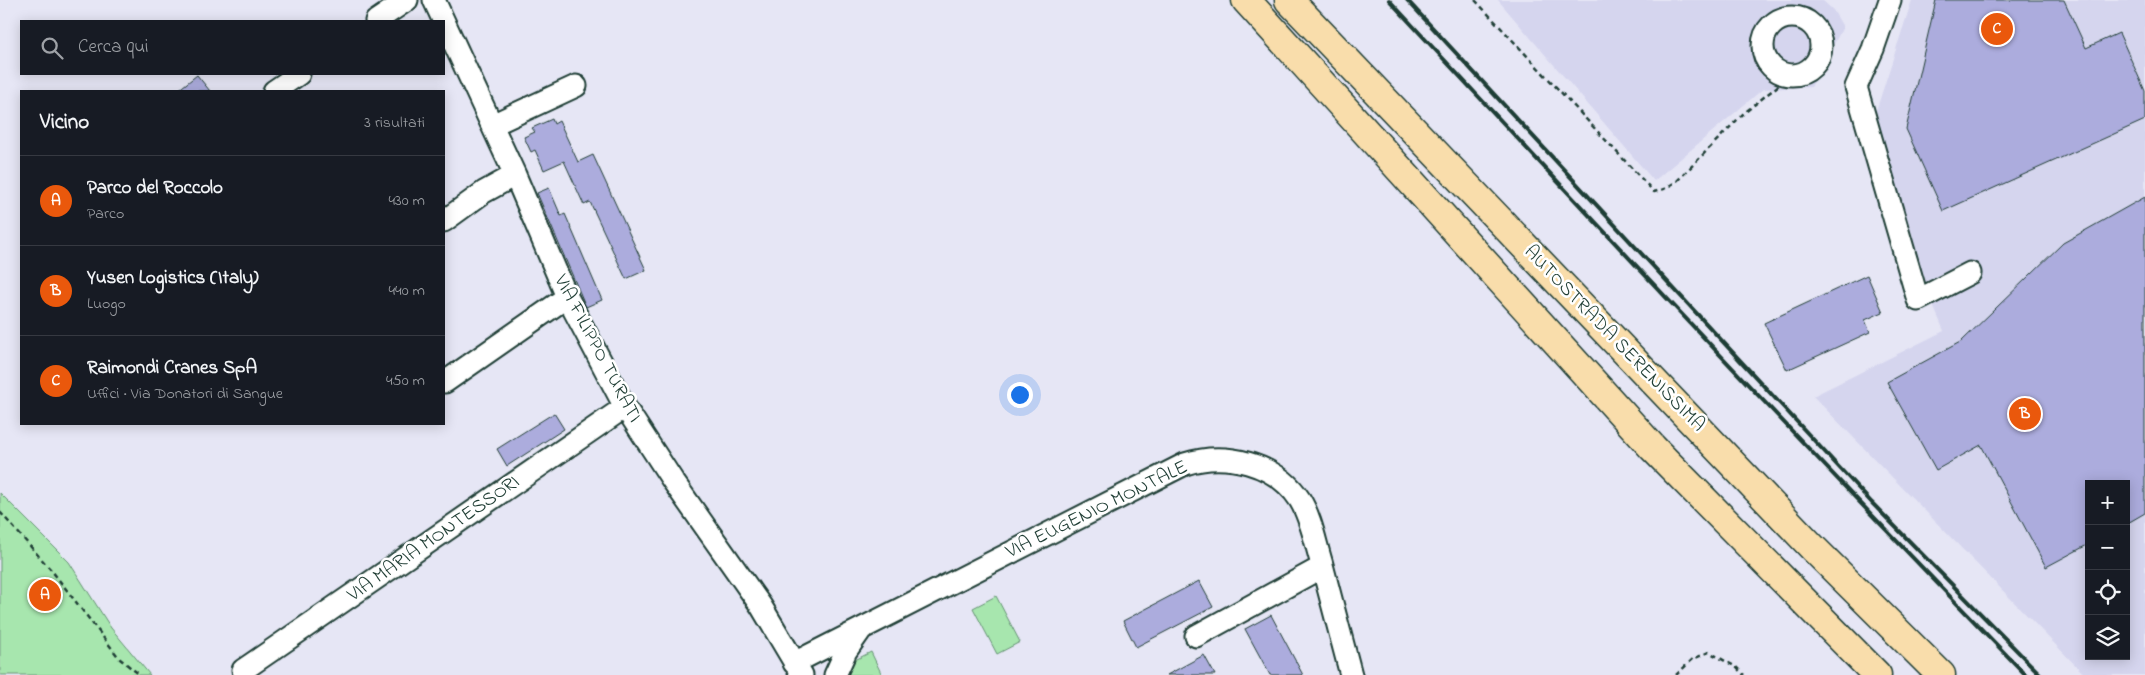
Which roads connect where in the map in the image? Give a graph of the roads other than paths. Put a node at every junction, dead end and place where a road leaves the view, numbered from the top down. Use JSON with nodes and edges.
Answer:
{"nodes":[{"id":1,"x":407,"y":0,"type":"edge"},
{"id":2,"x":434,"y":0,"type":"edge"},
{"id":3,"x":1246,"y":0,"type":"edge"},
{"id":4,"x":1290,"y":0,"type":"edge"},
{"id":5,"x":1890,"y":0,"type":"edge"},
{"id":6,"x":1793,"y":8,"type":"edge"},
{"id":7,"x":377,"y":20,"type":"edge"},
{"id":8,"x":443,"y":20,"type":"edge"},
{"id":9,"x":445,"y":24,"type":"edge"},
{"id":10,"x":298,"y":75,"type":"edge"},
{"id":11,"x":576,"y":86,"type":"dead end"},
{"id":12,"x":275,"y":90,"type":"edge"},
{"id":13,"x":492,"y":125,"type":"junction"},
{"id":14,"x":515,"y":175,"type":"junction"},
{"id":15,"x":445,"y":220,"type":"edge"},
{"id":16,"x":1970,"y":273,"type":"dead end"},
{"id":17,"x":567,"y":297,"type":"junction"},
{"id":18,"x":445,"y":382,"type":"dead end"},
{"id":19,"x":625,"y":406,"type":"junction"},
{"id":20,"x":1322,"y":567,"type":"junction"},
{"id":21,"x":864,"y":627,"type":"junction"},
{"id":22,"x":1196,"y":636,"type":"dead end"},
{"id":23,"x":798,"y":669,"type":"edge"},
{"id":24,"x":243,"y":670,"type":"dead end"},
{"id":25,"x":835,"y":675,"type":"edge"},
{"id":26,"x":1351,"y":675,"type":"edge"},
{"id":27,"x":1877,"y":675,"type":"edge"},
{"id":28,"x":1941,"y":675,"type":"edge"}],
"edges":[{"from":1,"to":7,"type":"street"},
{"from":2,"to":8,"type":"street","name":"VIA FILIPPO TURATI"},
{"from":3,"to":27,"type":"highway","name":"AUTOSTRADA SERENISSIMA"},
{"from":4,"to":28,"type":"highway","name":"AUTOSTRADA SERENISSIMA"},
{"from":5,"to":16,"type":"street"},
{"from":6,"to":6,"type":"street"},
{"from":9,"to":13,"type":"street","name":"VIA FILIPPO TURATI"},
{"from":10,"to":12,"type":"street"},
{"from":11,"to":13,"type":"street"},
{"from":13,"to":14,"type":"street","name":"VIA FILIPPO TURATI"},
{"from":14,"to":15,"type":"street"},
{"from":14,"to":17,"type":"street","name":"VIA FILIPPO TURATI"},
{"from":17,"to":18,"type":"street"},
{"from":17,"to":19,"type":"street","name":"VIA FILIPPO TURATI"},
{"from":19,"to":23,"type":"street","name":"VIA FILIPPO TURATI"},
{"from":19,"to":24,"type":"street","name":"VIA MARIA MONTESSORI"},
{"from":20,"to":21,"type":"street","name":"VIA EUGENIO MONTALE"},
{"from":20,"to":22,"type":"street"},
{"from":20,"to":26,"type":"street","name":"VIA EUGENIO MONTALE"},
{"from":21,"to":23,"type":"street","name":"VIA EUGENIO MONTALE"},
{"from":21,"to":25,"type":"street","name":"VIA EUGENIO MONTALE"}]}
